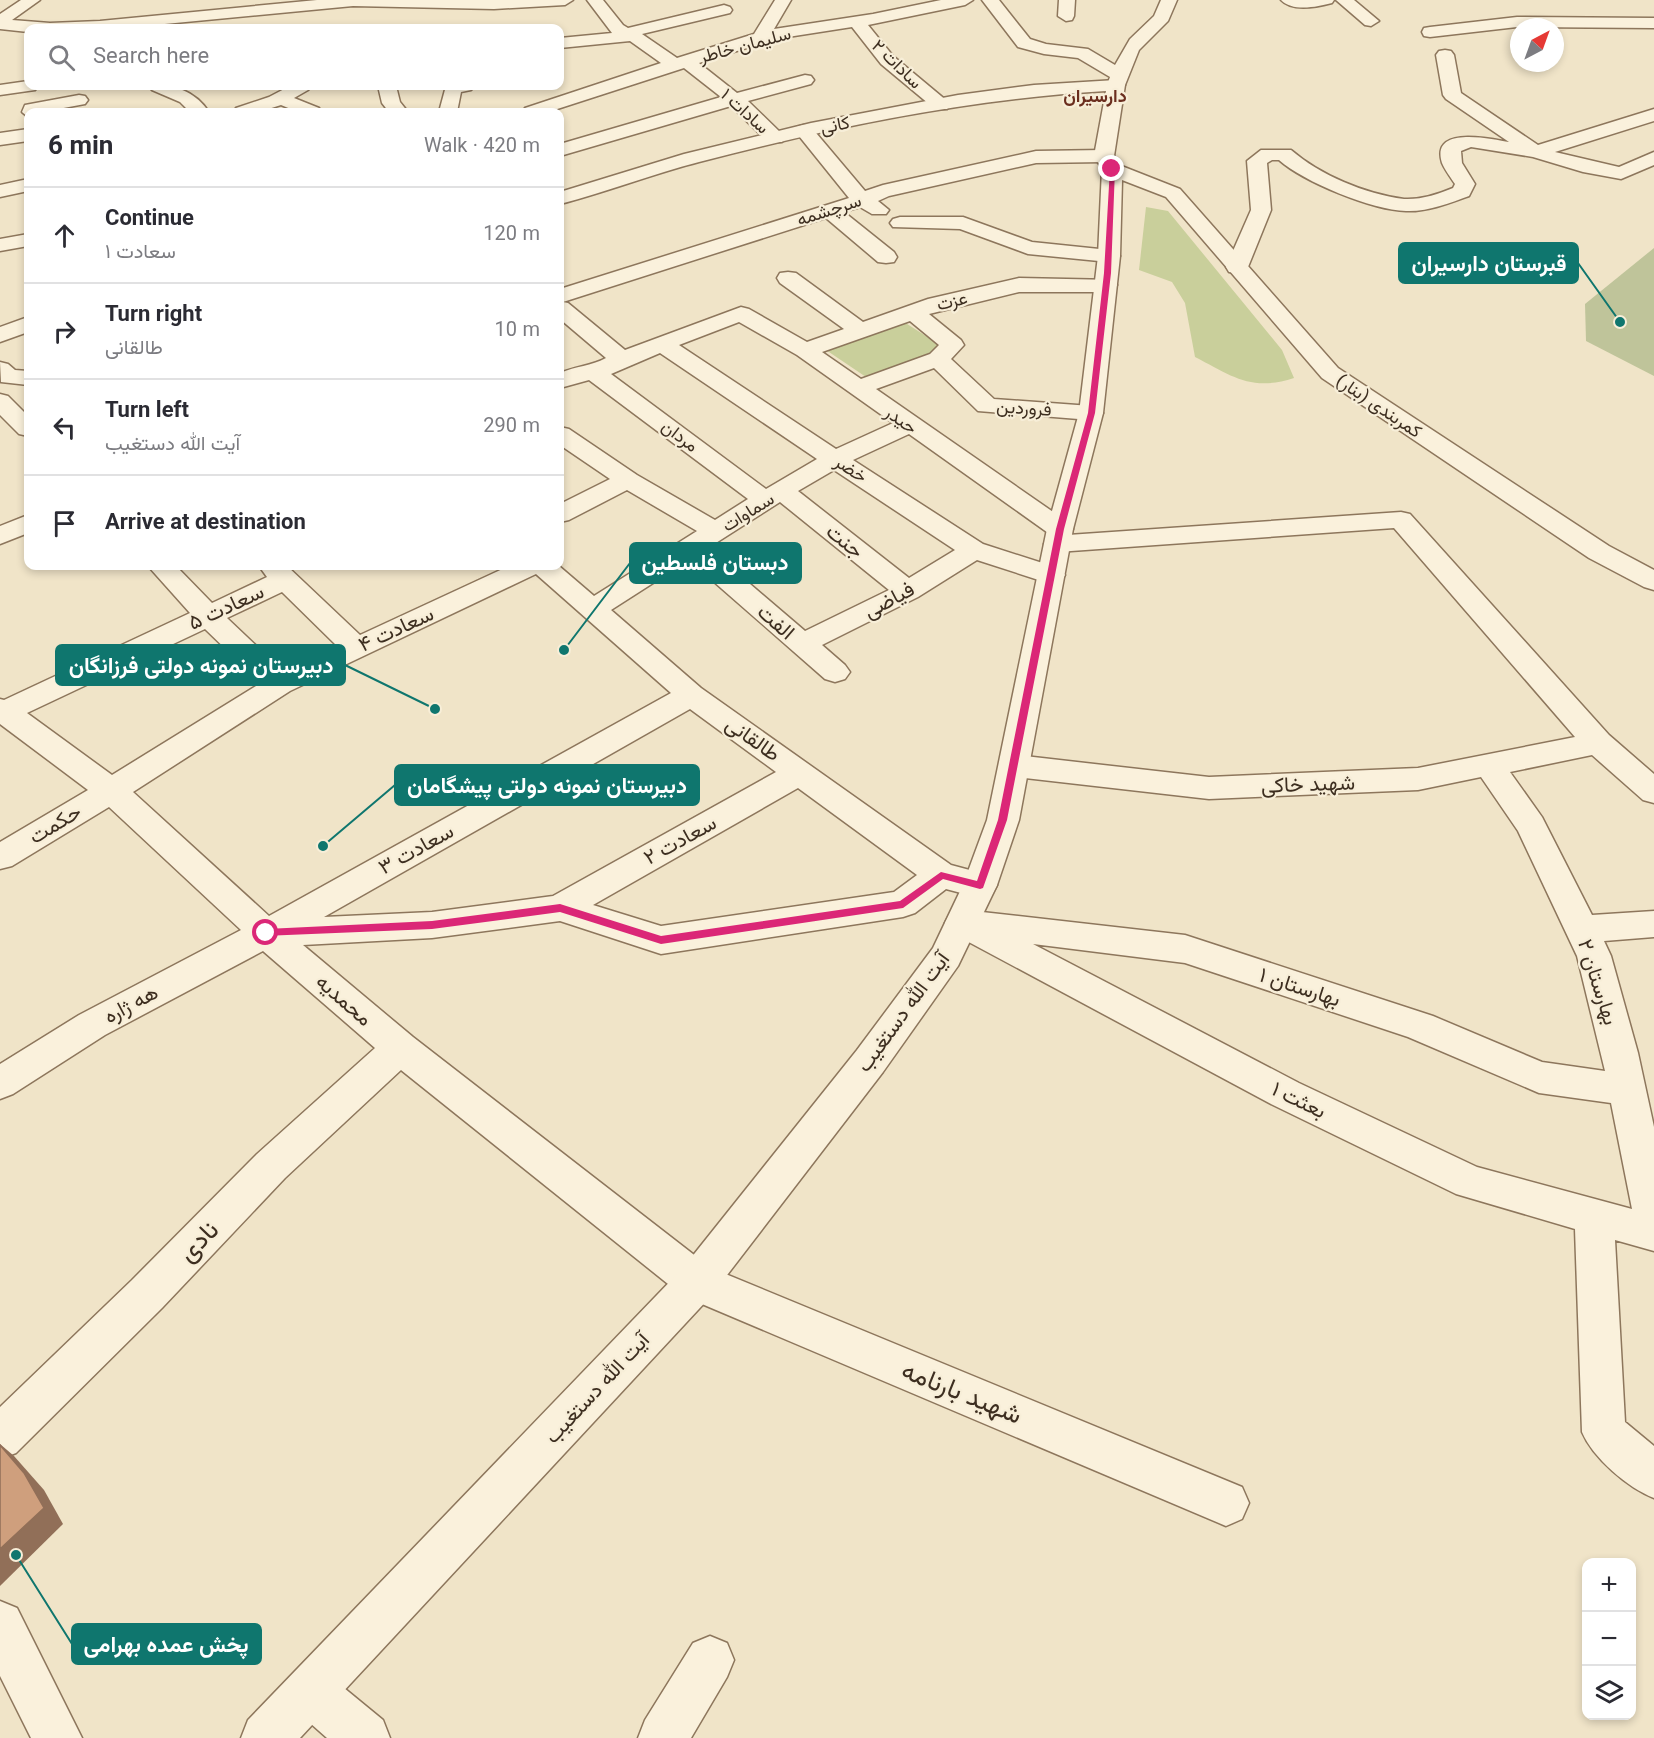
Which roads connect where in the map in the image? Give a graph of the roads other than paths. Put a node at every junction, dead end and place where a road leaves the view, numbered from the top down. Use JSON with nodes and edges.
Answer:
{"nodes":[{"id":1,"x":32,"y":0,"type":"edge"},
{"id":2,"x":566,"y":0,"type":"edge"},
{"id":3,"x":595,"y":0,"type":"edge"},
{"id":4,"x":703,"y":0,"type":"edge"},
{"id":5,"x":783,"y":0,"type":"edge"},
{"id":6,"x":879,"y":0,"type":"edge"},
{"id":7,"x":965,"y":0,"type":"edge"},
{"id":8,"x":990,"y":0,"type":"edge"},
{"id":9,"x":1146,"y":0,"type":"edge"},
{"id":10,"x":1289,"y":0,"type":"edge"},
{"id":11,"x":1326,"y":0,"type":"edge"},
{"id":12,"x":1344,"y":0,"type":"edge"},
{"id":13,"x":400,"y":1,"type":"edge"},
{"id":14,"x":547,"y":1,"type":"edge"},
{"id":15,"x":301,"y":3,"type":"edge"},
{"id":16,"x":494,"y":4,"type":"junction"},
{"id":17,"x":1168,"y":6,"type":"edge"},
{"id":18,"x":401,"y":19,"type":"dead end"},
{"id":19,"x":865,"y":20,"type":"junction"},
{"id":20,"x":490,"y":21,"type":"dead end"},
{"id":21,"x":1371,"y":21,"type":"dead end"},
{"id":22,"x":1654,"y":21,"type":"edge"},
{"id":23,"x":0,"y":23,"type":"edge"},
{"id":24,"x":117,"y":24,"type":"edge"},
{"id":25,"x":241,"y":24,"type":"edge"},
{"id":26,"x":324,"y":24,"type":"dead end"},
{"id":27,"x":24,"y":28,"type":"edge"},
{"id":28,"x":761,"y":29,"type":"junction"},
{"id":29,"x":1430,"y":32,"type":"dead end"},
{"id":30,"x":629,"y":35,"type":"junction"},
{"id":31,"x":564,"y":43,"type":"edge"},
{"id":32,"x":653,"y":50,"type":"junction"},
{"id":33,"x":631,"y":55,"type":"dead end"},
{"id":34,"x":1445,"y":55,"type":"dead end"},
{"id":35,"x":681,"y":63,"type":"junction"},
{"id":36,"x":805,"y":80,"type":"dead end"},
{"id":37,"x":1118,"y":80,"type":"junction"},
{"id":38,"x":24,"y":87,"type":"edge"},
{"id":39,"x":564,"y":89,"type":"edge"},
{"id":40,"x":0,"y":90,"type":"edge"},
{"id":41,"x":167,"y":90,"type":"edge"},
{"id":42,"x":295,"y":90,"type":"edge"},
{"id":43,"x":388,"y":90,"type":"edge"},
{"id":44,"x":453,"y":90,"type":"edge"},
{"id":45,"x":578,"y":95,"type":"junction"},
{"id":46,"x":280,"y":98,"type":"junction"},
{"id":47,"x":79,"y":99,"type":"edge"},
{"id":48,"x":734,"y":99,"type":"junction"},
{"id":49,"x":941,"y":105,"type":"junction"},
{"id":50,"x":36,"y":108,"type":"edge"},
{"id":51,"x":196,"y":108,"type":"edge"},
{"id":52,"x":254,"y":108,"type":"edge"},
{"id":53,"x":303,"y":108,"type":"edge"},
{"id":54,"x":395,"y":108,"type":"edge"},
{"id":55,"x":449,"y":108,"type":"edge"},
{"id":56,"x":543,"y":108,"type":"edge"},
{"id":57,"x":1654,"y":115,"type":"edge"},
{"id":58,"x":804,"y":131,"type":"junction"},
{"id":59,"x":24,"y":136,"type":"edge"},
{"id":60,"x":775,"y":138,"type":"junction"},
{"id":61,"x":0,"y":139,"type":"edge"},
{"id":62,"x":564,"y":149,"type":"edge"},
{"id":63,"x":1535,"y":152,"type":"junction"},
{"id":64,"x":1654,"y":158,"type":"edge"},
{"id":65,"x":1108,"y":162,"type":"junction"},
{"id":66,"x":1621,"y":173,"type":"junction"},
{"id":67,"x":1654,"y":176,"type":"edge"},
{"id":68,"x":24,"y":186,"type":"edge"},
{"id":69,"x":0,"y":190,"type":"edge"},
{"id":70,"x":564,"y":197,"type":"edge"},
{"id":71,"x":862,"y":200,"type":"junction"},
{"id":72,"x":829,"y":210,"type":"junction"},
{"id":73,"x":900,"y":223,"type":"junction"},
{"id":74,"x":927,"y":239,"type":"dead end"},
{"id":75,"x":24,"y":241,"type":"edge"},
{"id":76,"x":0,"y":245,"type":"edge"},
{"id":77,"x":886,"y":257,"type":"dead end"},
{"id":78,"x":1237,"y":267,"type":"junction"},
{"id":79,"x":1108,"y":271,"type":"junction"},
{"id":80,"x":788,"y":278,"type":"dead end"},
{"id":81,"x":564,"y":295,"type":"edge"},
{"id":82,"x":564,"y":311,"type":"edge"},
{"id":83,"x":913,"y":312,"type":"junction"},
{"id":84,"x":24,"y":326,"type":"edge"},
{"id":85,"x":860,"y":330,"type":"junction"},
{"id":86,"x":0,"y":335,"type":"edge"},
{"id":87,"x":661,"y":343,"type":"junction"},
{"id":88,"x":805,"y":350,"type":"junction"},
{"id":89,"x":622,"y":358,"type":"junction"},
{"id":90,"x":938,"y":359,"type":"junction"},
{"id":91,"x":0,"y":369,"type":"edge"},
{"id":92,"x":595,"y":373,"type":"junction"},
{"id":93,"x":24,"y":378,"type":"edge"},
{"id":94,"x":564,"y":379,"type":"edge"},
{"id":95,"x":857,"y":388,"type":"junction"},
{"id":96,"x":24,"y":389,"type":"edge"},
{"id":97,"x":0,"y":399,"type":"edge"},
{"id":98,"x":1091,"y":413,"type":"junction"},
{"id":99,"x":908,"y":424,"type":"junction"},
{"id":100,"x":24,"y":425,"type":"edge"},
{"id":101,"x":564,"y":437,"type":"edge"},
{"id":102,"x":835,"y":459,"type":"junction"},
{"id":103,"x":628,"y":480,"type":"junction"},
{"id":104,"x":774,"y":495,"type":"junction"},
{"id":105,"x":564,"y":512,"type":"edge"},
{"id":106,"x":24,"y":525,"type":"edge"},
{"id":107,"x":717,"y":532,"type":"junction"},
{"id":108,"x":0,"y":536,"type":"edge"},
{"id":109,"x":692,"y":548,"type":"junction"},
{"id":110,"x":1056,"y":549,"type":"junction"},
{"id":111,"x":974,"y":550,"type":"junction"},
{"id":112,"x":165,"y":570,"type":"edge"},
{"id":113,"x":522,"y":570,"type":"edge"},
{"id":114,"x":548,"y":570,"type":"edge"},
{"id":115,"x":279,"y":572,"type":"edge"},
{"id":116,"x":1654,"y":581,"type":"edge"},
{"id":117,"x":908,"y":591,"type":"junction"},
{"id":118,"x":593,"y":609,"type":"junction"},
{"id":119,"x":207,"y":615,"type":"junction"},
{"id":120,"x":801,"y":644,"type":"junction"},
{"id":121,"x":356,"y":648,"type":"junction"},
{"id":122,"x":835,"y":672,"type":"dead end"},
{"id":123,"x":280,"y":684,"type":"junction"},
{"id":124,"x":691,"y":695,"type":"junction"},
{"id":125,"x":2,"y":711,"type":"edge"},
{"id":126,"x":1598,"y":743,"type":"junction"},
{"id":127,"x":1489,"y":765,"type":"junction"},
{"id":128,"x":1015,"y":766,"type":"junction"},
{"id":129,"x":800,"y":772,"type":"junction"},
{"id":130,"x":111,"y":791,"type":"junction"},
{"id":131,"x":1654,"y":792,"type":"edge"},
{"id":132,"x":0,"y":857,"type":"edge"},
{"id":133,"x":941,"y":875,"type":"junction"},
{"id":134,"x":980,"y":885,"type":"junction"},
{"id":135,"x":560,"y":908,"type":"junction"},
{"id":136,"x":962,"y":923,"type":"junction"},
{"id":137,"x":1654,"y":924,"type":"edge"},
{"id":138,"x":1581,"y":928,"type":"junction"},
{"id":139,"x":266,"y":933,"type":"junction"},
{"id":140,"x":400,"y":1048,"type":"junction"},
{"id":141,"x":0,"y":1083,"type":"edge"},
{"id":142,"x":1629,"y":1090,"type":"junction"},
{"id":143,"x":1594,"y":1216,"type":"junction"},
{"id":144,"x":1654,"y":1220,"type":"edge"},
{"id":145,"x":1654,"y":1233,"type":"edge"},
{"id":146,"x":697,"y":1282,"type":"junction"},
{"id":147,"x":7,"y":1418,"type":"edge"},
{"id":148,"x":1654,"y":1476,"type":"edge"},
{"id":149,"x":1226,"y":1503,"type":"dead end"},
{"id":150,"x":0,"y":1625,"type":"edge"},
{"id":151,"x":710,"y":1660,"type":"dead end"},
{"id":152,"x":310,"y":1691,"type":"junction"},
{"id":153,"x":57,"y":1738,"type":"edge"},
{"id":154,"x":266,"y":1738,"type":"edge"},
{"id":155,"x":364,"y":1738,"type":"edge"},
{"id":156,"x":663,"y":1738,"type":"edge"}],
"edges":[{"from":1,"to":23,"type":"street"},
{"from":2,"to":14,"type":"street"},
{"from":3,"to":30,"type":"street","name":"سادات ۱"},
{"from":4,"to":30,"type":"street"},
{"from":5,"to":28,"type":"street"},
{"from":6,"to":19,"type":"street"},
{"from":7,"to":19,"type":"street","name":"سلیمان خاطر"},
{"from":8,"to":37,"type":"street"},
{"from":9,"to":17,"type":"street"},
{"from":10,"to":11,"type":"street"},
{"from":12,"to":21,"type":"street"},
{"from":13,"to":15,"type":"street"},
{"from":13,"to":16,"type":"street"},
{"from":13,"to":18,"type":"street"},
{"from":14,"to":16,"type":"street"},
{"from":15,"to":24,"type":"street"},
{"from":15,"to":25,"type":"street"},
{"from":15,"to":26,"type":"street"},
{"from":16,"to":20,"type":"street"},
{"from":17,"to":37,"type":"street","name":"آیت الله دستغیب"},
{"from":19,"to":28,"type":"street","name":"سلیمان خاطر"},
{"from":19,"to":49,"type":"street","name":"سادات ۲"},
{"from":22,"to":29,"type":"street"},
{"from":23,"to":27,"type":"street"},
{"from":28,"to":35,"type":"street","name":"سلیمان خاطر"},
{"from":30,"to":31,"type":"street"},
{"from":30,"to":32,"type":"street","name":"سادات ۱"},
{"from":32,"to":33,"type":"street"},
{"from":32,"to":35,"type":"street","name":"سادات ۱"},
{"from":34,"to":63,"type":"street"},
{"from":35,"to":45,"type":"street","name":"سلیمان خاطر"},
{"from":35,"to":48,"type":"street","name":"سادات ۱"},
{"from":36,"to":48,"type":"street"},
{"from":37,"to":49,"type":"street","name":"کانی"},
{"from":37,"to":65,"type":"street","name":"آیت الله دستغیب"},
{"from":38,"to":40,"type":"street"},
{"from":39,"to":45,"type":"street"},
{"from":41,"to":51,"type":"street"},
{"from":42,"to":46,"type":"street"},
{"from":43,"to":54,"type":"street"},
{"from":44,"to":55,"type":"street"},
{"from":45,"to":56,"type":"street","name":"سلیمان خاطر"},
{"from":46,"to":52,"type":"street"},
{"from":46,"to":53,"type":"street"},
{"from":47,"to":50,"type":"street"},
{"from":48,"to":60,"type":"street","name":"سادات ۱"},
{"from":48,"to":62,"type":"street"},
{"from":49,"to":58,"type":"street","name":"کانی"},
{"from":57,"to":63,"type":"street"},
{"from":58,"to":60,"type":"street","name":"کانی"},
{"from":58,"to":71,"type":"street"},
{"from":59,"to":61,"type":"street"},
{"from":60,"to":70,"type":"street","name":"کانی"},
{"from":63,"to":66,"type":"street"},
{"from":63,"to":78,"type":"street"},
{"from":64,"to":66,"type":"street"},
{"from":65,"to":71,"type":"street","name":"سرچشمه"},
{"from":65,"to":78,"type":"street","name":"کمربندی (بنار)"},
{"from":65,"to":79,"type":"street","name":"آیت الله دستغیب"},
{"from":66,"to":67,"type":"street"},
{"from":68,"to":69,"type":"street"},
{"from":71,"to":72,"type":"street","name":"سرچشمه"},
{"from":71,"to":73,"type":"street"},
{"from":72,"to":77,"type":"street"},
{"from":72,"to":81,"type":"street","name":"سرچشمه"},
{"from":73,"to":74,"type":"street"},
{"from":73,"to":79,"type":"street"},
{"from":75,"to":76,"type":"street"},
{"from":78,"to":116,"type":"street","name":"کمربندی (بنار)"},
{"from":79,"to":83,"type":"street","name":"عزت"},
{"from":79,"to":98,"type":"street","name":"آیت الله دستغیب"},
{"from":80,"to":85,"type":"street"},
{"from":82,"to":89,"type":"street"},
{"from":83,"to":85,"type":"street","name":"عزت"},
{"from":83,"to":90,"type":"street"},
{"from":84,"to":86,"type":"street"},
{"from":85,"to":88,"type":"street","name":"عزت"},
{"from":87,"to":88,"type":"street","name":"حیدر"},
{"from":87,"to":89,"type":"street"},
{"from":87,"to":102,"type":"street","name":"خضر"},
{"from":88,"to":95,"type":"street","name":"حیدر"},
{"from":89,"to":92,"type":"street"},
{"from":90,"to":95,"type":"street"},
{"from":90,"to":98,"type":"street","name":"فروردین"},
{"from":91,"to":93,"type":"street"},
{"from":92,"to":94,"type":"street"},
{"from":92,"to":104,"type":"street","name":"مردان"},
{"from":95,"to":99,"type":"street","name":"حیدر"},
{"from":96,"to":97,"type":"street"},
{"from":97,"to":100,"type":"street"},
{"from":98,"to":110,"type":"street","name":"آیت الله دستغیب"},
{"from":99,"to":102,"type":"street","name":"سماوات"},
{"from":99,"to":110,"type":"street","name":"حیدر"},
{"from":101,"to":103,"type":"street"},
{"from":102,"to":104,"type":"street","name":"سماوات"},
{"from":102,"to":111,"type":"street","name":"خضر"},
{"from":103,"to":105,"type":"street"},
{"from":103,"to":107,"type":"street"},
{"from":104,"to":107,"type":"street","name":"سماوات"},
{"from":104,"to":117,"type":"street","name":"جنت"},
{"from":106,"to":108,"type":"street"},
{"from":107,"to":109,"type":"street","name":"سماوات"},
{"from":109,"to":118,"type":"street","name":"سماوات"},
{"from":109,"to":120,"type":"street","name":"الفت"},
{"from":110,"to":111,"type":"street","name":"خضر"},
{"from":110,"to":126,"type":"street"},
{"from":110,"to":128,"type":"street","name":"آیت الله دستغیب"},
{"from":111,"to":117,"type":"street","name":"فیاضی"},
{"from":112,"to":119,"type":"street"},
{"from":113,"to":121,"type":"street","name":"سعادت ۴"},
{"from":114,"to":118,"type":"street","name":"طالقانی"},
{"from":115,"to":119,"type":"street","name":"سعادت ۵"},
{"from":115,"to":121,"type":"street"},
{"from":117,"to":120,"type":"street","name":"فیاضی"},
{"from":118,"to":124,"type":"street","name":"طالقانی"},
{"from":119,"to":123,"type":"street"},
{"from":119,"to":125,"type":"street","name":"سعادت ۵"},
{"from":120,"to":122,"type":"street","name":"الفت"},
{"from":121,"to":123,"type":"street","name":"سعادت ۴"},
{"from":123,"to":130,"type":"street","name":"سعادت ۴"},
{"from":124,"to":129,"type":"street","name":"طالقانی"},
{"from":124,"to":139,"type":"street","name":"سعادت ۳"},
{"from":125,"to":130,"type":"street","name":"محمدیه"},
{"from":126,"to":127,"type":"street","name":"شهید خاکی"},
{"from":126,"to":131,"type":"street"},
{"from":127,"to":128,"type":"street","name":"شهید خاکی"},
{"from":127,"to":138,"type":"street","name":"بهارستان ۲"},
{"from":128,"to":134,"type":"street","name":"آیت الله دستغیب"},
{"from":129,"to":133,"type":"street","name":"طالقانی"},
{"from":129,"to":135,"type":"street","name":"سعادت ۲"},
{"from":130,"to":132,"type":"street","name":"حکمت"},
{"from":130,"to":139,"type":"street","name":"محمدیه"},
{"from":133,"to":134,"type":"street","name":"طالقانی"},
{"from":133,"to":135,"type":"street"},
{"from":134,"to":136,"type":"street","name":"آیت الله دستغیب"},
{"from":135,"to":139,"type":"street"},
{"from":136,"to":142,"type":"street","name":"بهارستان ۱"},
{"from":136,"to":143,"type":"street","name":"بعثت ۱"},
{"from":136,"to":146,"type":"street","name":"آیت الله دستغیب"},
{"from":137,"to":138,"type":"street"},
{"from":138,"to":142,"type":"street","name":"بهارستان ۲"},
{"from":139,"to":140,"type":"street","name":"محمدیه"},
{"from":139,"to":141,"type":"street","name":"هه ژاره"},
{"from":140,"to":146,"type":"street","name":"محمدیه"},
{"from":140,"to":147,"type":"street","name":"نادی"},
{"from":142,"to":144,"type":"street","name":"بهارستان ۲"},
{"from":143,"to":145,"type":"street","name":"بعثت ۱"},
{"from":143,"to":148,"type":"street"},
{"from":146,"to":149,"type":"street","name":"شهید بارنامه"},
{"from":146,"to":152,"type":"street","name":"آیت الله دستغیب"},
{"from":150,"to":153,"type":"street"},
{"from":151,"to":156,"type":"street"},
{"from":152,"to":154,"type":"street","name":"آیت الله دستغیب"},
{"from":152,"to":155,"type":"street"}]}
